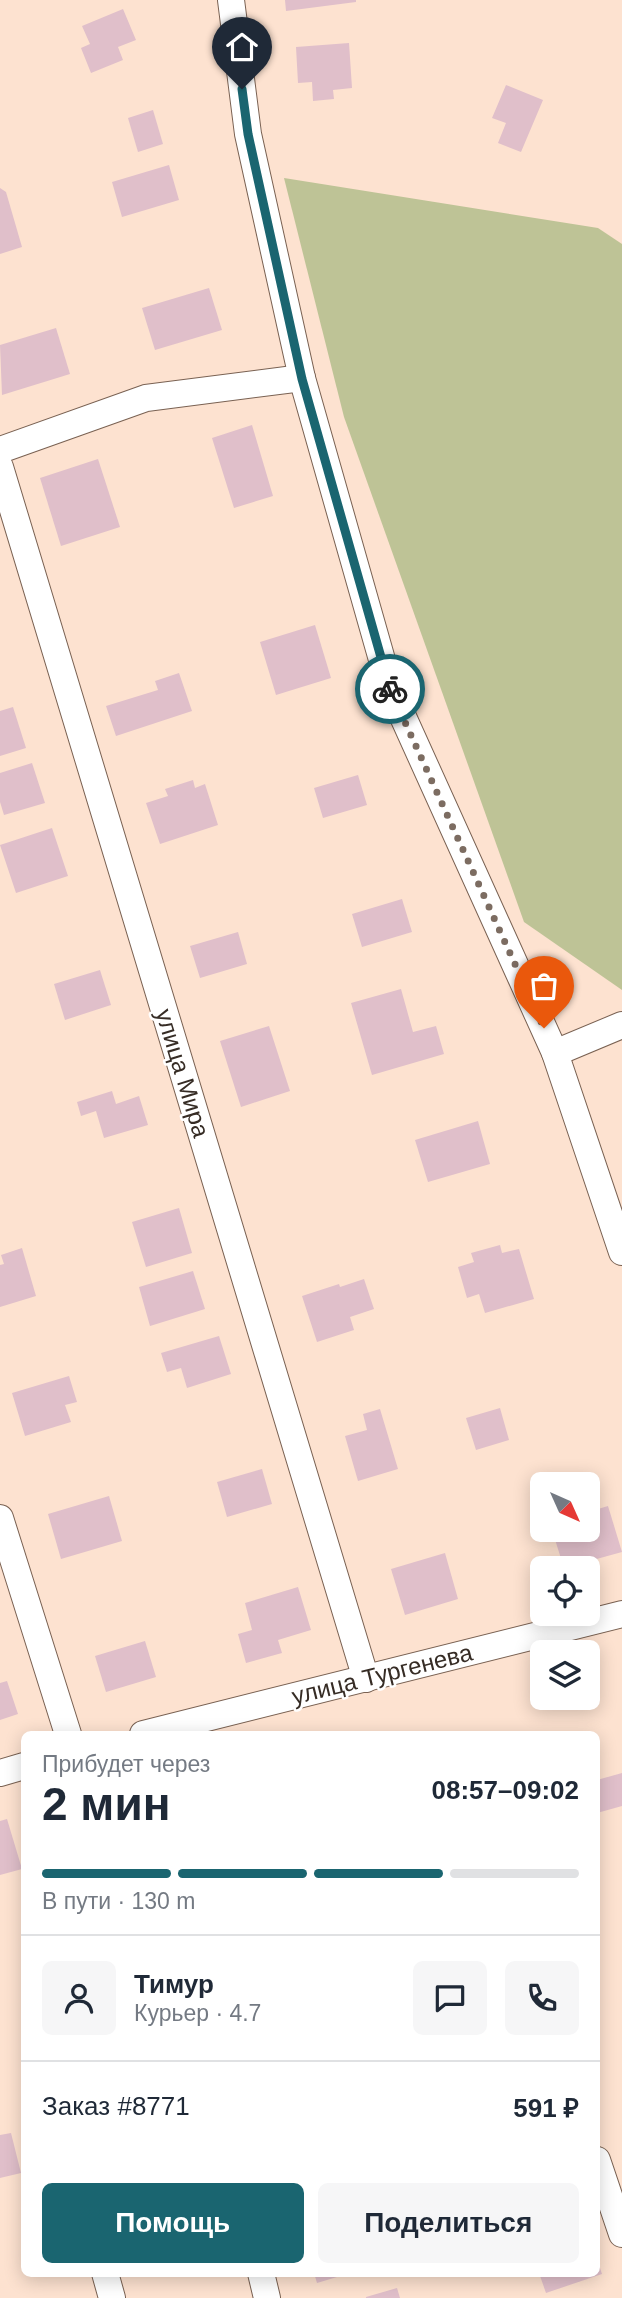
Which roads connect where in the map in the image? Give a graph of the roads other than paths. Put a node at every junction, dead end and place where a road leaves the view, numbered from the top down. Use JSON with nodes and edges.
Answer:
{"nodes":[{"id":1,"x":231,"y":0,"type":"edge"},
{"id":2,"x":302,"y":379,"type":"junction"},
{"id":3,"x":0,"y":450,"type":"edge"},
{"id":4,"x":0,"y":467,"type":"edge"},
{"id":5,"x":622,"y":1025,"type":"edge"},
{"id":6,"x":555,"y":1053,"type":"junction"},
{"id":7,"x":622,"y":1252,"type":"edge"},
{"id":8,"x":0,"y":1518,"type":"edge"},
{"id":9,"x":622,"y":1614,"type":"edge"},
{"id":10,"x":366,"y":1679,"type":"junction"},
{"id":11,"x":67,"y":1731,"type":"edge"},
{"id":12,"x":155,"y":1731,"type":"edge"},
{"id":13,"x":21,"y":1767,"type":"edge"},
{"id":14,"x":0,"y":1773,"type":"edge"},
{"id":15,"x":600,"y":2169,"type":"edge"},
{"id":16,"x":622,"y":2234,"type":"edge"},
{"id":17,"x":106,"y":2277,"type":"edge"},
{"id":18,"x":262,"y":2277,"type":"edge"},
{"id":19,"x":112,"y":2298,"type":"edge"},
{"id":20,"x":267,"y":2298,"type":"edge"}],
"edges":[{"from":1,"to":2,"type":"street"},
{"from":2,"to":3,"type":"street"},
{"from":2,"to":6,"type":"street"},
{"from":4,"to":10,"type":"street","name":"улица Мира"},
{"from":5,"to":6,"type":"street"},
{"from":6,"to":7,"type":"street"},
{"from":8,"to":11,"type":"street"},
{"from":9,"to":10,"type":"street","name":"улица Тургенева"},
{"from":10,"to":12,"type":"street","name":"улица Тургенева"},
{"from":13,"to":14,"type":"street"},
{"from":15,"to":16,"type":"street"},
{"from":17,"to":19,"type":"street"},
{"from":18,"to":20,"type":"street"}]}
